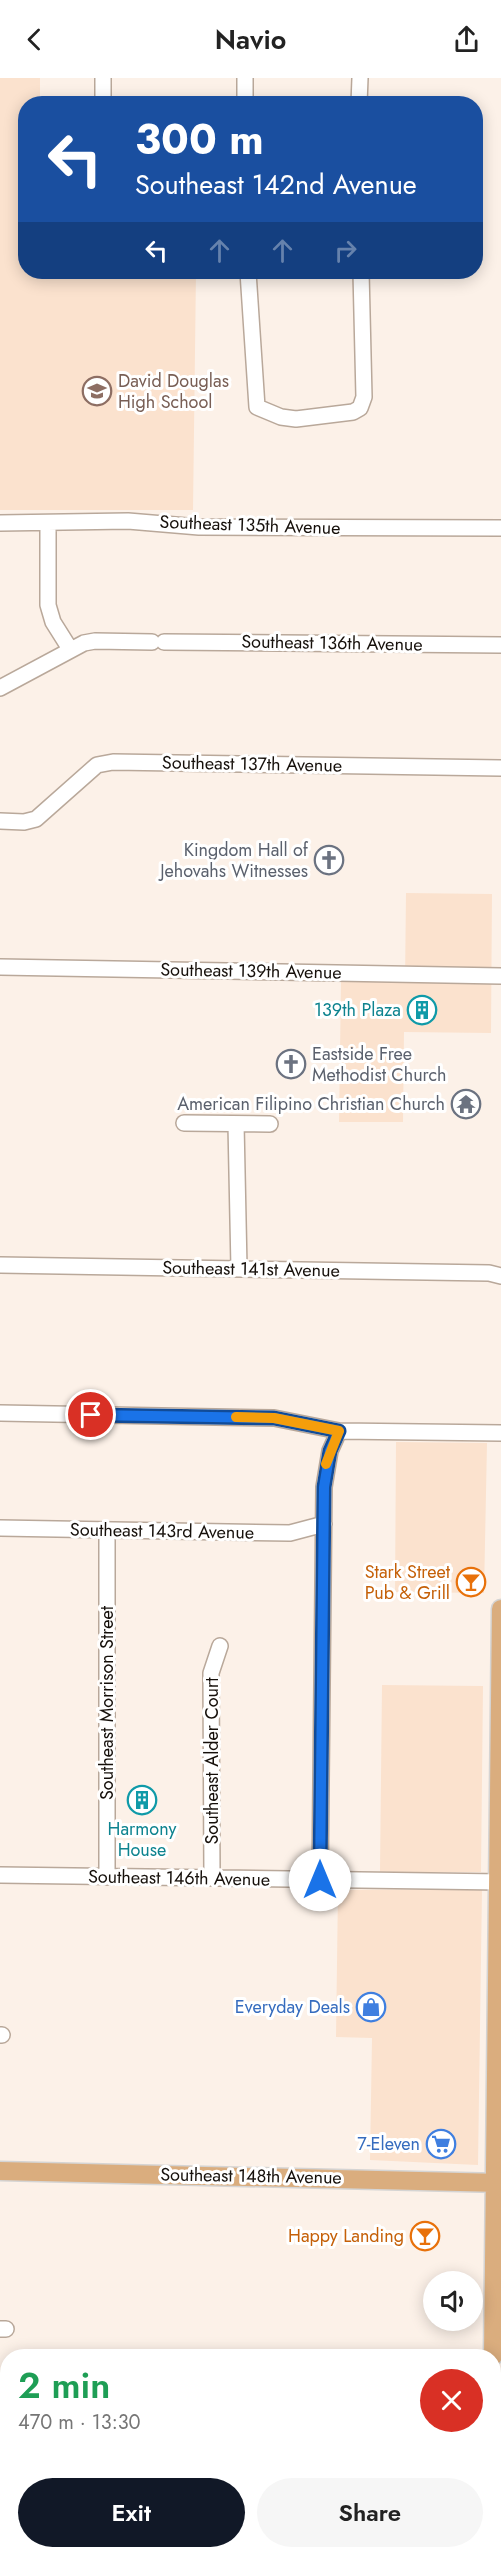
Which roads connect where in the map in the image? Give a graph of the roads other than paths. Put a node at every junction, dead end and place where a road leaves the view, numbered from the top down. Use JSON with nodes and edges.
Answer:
{"nodes":[{"id":1,"x":103,"y":78,"type":"edge"},
{"id":2,"x":245,"y":78,"type":"edge"},
{"id":3,"x":360,"y":78,"type":"edge"},
{"id":4,"x":103,"y":96,"type":"edge"},
{"id":5,"x":245,"y":96,"type":"edge"},
{"id":6,"x":359,"y":96,"type":"edge"},
{"id":7,"x":248,"y":279,"type":"edge"},
{"id":8,"x":361,"y":279,"type":"edge"},
{"id":9,"x":0,"y":523,"type":"edge"},
{"id":10,"x":48,"y":524,"type":"junction"},
{"id":11,"x":501,"y":528,"type":"edge"},
{"id":12,"x":501,"y":645,"type":"edge"},
{"id":13,"x":70,"y":649,"type":"junction"},
{"id":14,"x":0,"y":688,"type":"edge"},
{"id":15,"x":501,"y":768,"type":"edge"},
{"id":16,"x":0,"y":821,"type":"edge"},
{"id":17,"x":0,"y":967,"type":"edge"},
{"id":18,"x":501,"y":976,"type":"edge"},
{"id":19,"x":184,"y":1123,"type":"dead end"},
{"id":20,"x":236,"y":1124,"type":"junction"},
{"id":21,"x":270,"y":1124,"type":"dead end"},
{"id":22,"x":0,"y":1265,"type":"edge"},
{"id":23,"x":239,"y":1268,"type":"junction"},
{"id":24,"x":501,"y":1276,"type":"edge"},
{"id":25,"x":0,"y":1413,"type":"edge"},
{"id":26,"x":339,"y":1431,"type":"junction"},
{"id":27,"x":501,"y":1433,"type":"edge"},
{"id":28,"x":324,"y":1524,"type":"junction"},
{"id":29,"x":0,"y":1528,"type":"edge"},
{"id":30,"x":107,"y":1530,"type":"junction"},
{"id":31,"x":501,"y":1609,"type":"edge"},
{"id":32,"x":220,"y":1646,"type":"dead end"},
{"id":33,"x":0,"y":1875,"type":"edge"},
{"id":34,"x":106,"y":1877,"type":"junction"},
{"id":35,"x":212,"y":1878,"type":"junction"},
{"id":36,"x":320,"y":1880,"type":"junction"},
{"id":37,"x":500,"y":1882,"type":"edge"},
{"id":38,"x":0,"y":2171,"type":"edge"},
{"id":39,"x":498,"y":2183,"type":"edge"},
{"id":40,"x":493,"y":2349,"type":"edge"}],
"edges":[{"from":1,"to":4,"type":"street"},
{"from":2,"to":5,"type":"street"},
{"from":3,"to":6,"type":"street"},
{"from":7,"to":8,"type":"street"},
{"from":9,"to":10,"type":"street","name":"Southeast 135th Avenue"},
{"from":10,"to":11,"type":"street","name":"Southeast 135th Avenue"},
{"from":10,"to":13,"type":"street"},
{"from":12,"to":13,"type":"street","name":"Southeast 136th Avenue"},
{"from":13,"to":14,"type":"street","name":"Southeast 136th Avenue"},
{"from":15,"to":16,"type":"street","name":"Southeast 137th Avenue"},
{"from":17,"to":18,"type":"street","name":"Southeast 139th Avenue"},
{"from":19,"to":20,"type":"street"},
{"from":20,"to":21,"type":"street"},
{"from":20,"to":23,"type":"street"},
{"from":22,"to":23,"type":"street","name":"Southeast 141st Avenue"},
{"from":23,"to":24,"type":"street","name":"Southeast 141st Avenue"},
{"from":25,"to":26,"type":"street"},
{"from":26,"to":27,"type":"street"},
{"from":26,"to":28,"type":"street"},
{"from":28,"to":30,"type":"street","name":"Southeast 143rd Avenue"},
{"from":28,"to":36,"type":"street"},
{"from":29,"to":30,"type":"street","name":"Southeast 143rd Avenue"},
{"from":30,"to":34,"type":"street","name":"Southeast Morrison Street"},
{"from":31,"to":37,"type":"main road"},
{"from":32,"to":35,"type":"street","name":"Southeast Alder Court"},
{"from":33,"to":34,"type":"street","name":"Southeast 146th Avenue"},
{"from":34,"to":35,"type":"street","name":"Southeast 146th Avenue"},
{"from":35,"to":36,"type":"street","name":"Southeast 146th Avenue"},
{"from":36,"to":37,"type":"street","name":"Southeast 146th Avenue"},
{"from":37,"to":39,"type":"main road"},
{"from":38,"to":39,"type":"main road","name":"Southeast 148th Avenue"},
{"from":39,"to":40,"type":"main road"}]}
